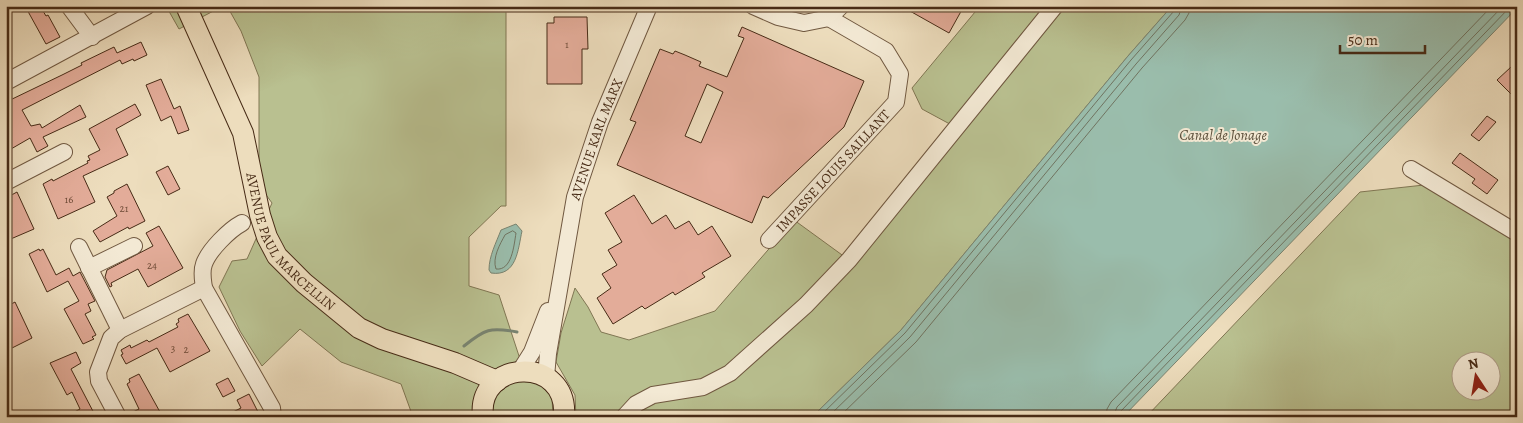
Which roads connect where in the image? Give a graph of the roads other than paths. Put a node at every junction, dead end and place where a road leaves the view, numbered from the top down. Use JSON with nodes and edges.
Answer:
{"nodes":[{"id":1,"x":69,"y":6,"type":"edge"},
{"id":2,"x":147,"y":6,"type":"edge"},
{"id":3,"x":186,"y":6,"type":"edge"},
{"id":4,"x":649,"y":6,"type":"edge"},
{"id":5,"x":753,"y":6,"type":"edge"},
{"id":6,"x":1056,"y":6,"type":"edge"},
{"id":7,"x":835,"y":12,"type":"edge"},
{"id":8,"x":92,"y":37,"type":"junction"},
{"id":9,"x":6,"y":82,"type":"edge"},
{"id":10,"x":64,"y":152,"type":"dead end"},
{"id":11,"x":1411,"y":169,"type":"dead end"},
{"id":12,"x":6,"y":182,"type":"edge"},
{"id":13,"x":242,"y":223,"type":"dead end"},
{"id":14,"x":1517,"y":233,"type":"edge"},
{"id":15,"x":769,"y":240,"type":"dead end"},
{"id":16,"x":78,"y":246,"type":"dead end"},
{"id":17,"x":134,"y":246,"type":"dead end"},
{"id":18,"x":89,"y":268,"type":"junction"},
{"id":19,"x":560,"y":278,"type":"junction"},
{"id":20,"x":204,"y":288,"type":"junction"},
{"id":21,"x":120,"y":330,"type":"junction"},
{"id":22,"x":520,"y":371,"type":"junction"},
{"id":23,"x":546,"y":377,"type":"junction"},
{"id":24,"x":497,"y":381,"type":"junction"},
{"id":25,"x":118,"y":417,"type":"edge"},
{"id":26,"x":273,"y":417,"type":"edge"},
{"id":27,"x":483,"y":417,"type":"edge"},
{"id":28,"x":564,"y":417,"type":"edge"},
{"id":29,"x":624,"y":417,"type":"edge"}],
"edges":[{"from":1,"to":8,"type":"street"},
{"from":2,"to":8,"type":"street"},
{"from":3,"to":24,"type":"main road","name":"AVENUE PAUL MARCELLIN"},
{"from":4,"to":19,"type":"street","name":"AVENUE KARL MARX"},
{"from":5,"to":7,"type":"street"},
{"from":6,"to":29,"type":"street"},
{"from":7,"to":15,"type":"street","name":"IMPASSE LOUIS SAILLANT"},
{"from":8,"to":9,"type":"street"},
{"from":10,"to":12,"type":"street"},
{"from":11,"to":14,"type":"street"},
{"from":13,"to":20,"type":"street"},
{"from":16,"to":18,"type":"street"},
{"from":17,"to":18,"type":"street"},
{"from":18,"to":21,"type":"street"},
{"from":19,"to":22,"type":"street","name":"AVENUE KARL MARX"},
{"from":19,"to":23,"type":"street","name":"AVENUE KARL MARX"},
{"from":20,"to":21,"type":"street"},
{"from":20,"to":26,"type":"street"},
{"from":21,"to":25,"type":"street"},
{"from":22,"to":23,"type":"main road"},
{"from":22,"to":24,"type":"main road"},
{"from":23,"to":28,"type":"main road"},
{"from":24,"to":27,"type":"main road"}]}
